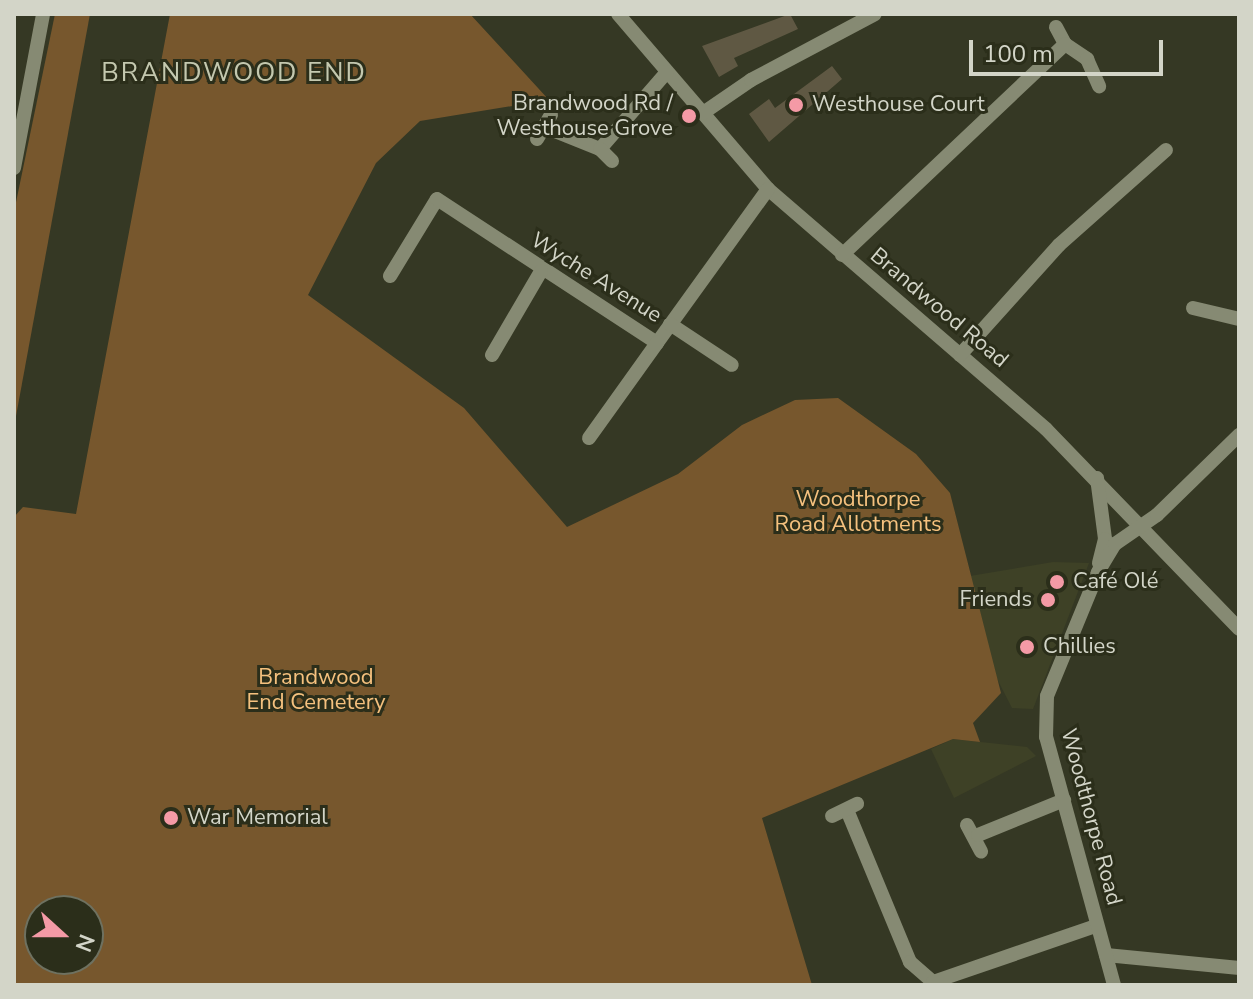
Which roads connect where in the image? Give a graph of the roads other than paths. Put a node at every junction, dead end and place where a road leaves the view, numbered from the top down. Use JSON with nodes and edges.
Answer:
{"nodes":[{"id":1,"x":43,"y":14,"type":"edge"},
{"id":2,"x":618,"y":14,"type":"edge"},
{"id":3,"x":875,"y":14,"type":"edge"},
{"id":4,"x":1056,"y":27,"type":"dead end"},
{"id":5,"x":1065,"y":44,"type":"junction"},
{"id":6,"x":667,"y":72,"type":"junction"},
{"id":7,"x":1099,"y":86,"type":"dead end"},
{"id":8,"x":703,"y":113,"type":"junction"},
{"id":9,"x":544,"y":127,"type":"dead end"},
{"id":10,"x":600,"y":149,"type":"junction"},
{"id":11,"x":1166,"y":150,"type":"dead end"},
{"id":12,"x":612,"y":161,"type":"dead end"},
{"id":13,"x":14,"y":168,"type":"edge"},
{"id":14,"x":768,"y":189,"type":"junction"},
{"id":15,"x":842,"y":255,"type":"junction"},
{"id":16,"x":541,"y":271,"type":"junction"},
{"id":17,"x":390,"y":276,"type":"dead end"},
{"id":18,"x":1193,"y":308,"type":"dead end"},
{"id":19,"x":1239,"y":319,"type":"edge"},
{"id":20,"x":670,"y":324,"type":"junction"},
{"id":21,"x":657,"y":343,"type":"junction"},
{"id":22,"x":492,"y":355,"type":"dead end"},
{"id":23,"x":960,"y":355,"type":"junction"},
{"id":24,"x":732,"y":365,"type":"dead end"},
{"id":25,"x":1239,"y":435,"type":"edge"},
{"id":26,"x":589,"y":438,"type":"dead end"},
{"id":27,"x":1097,"y":478,"type":"junction"},
{"id":28,"x":1139,"y":526,"type":"junction"},
{"id":29,"x":1098,"y":572,"type":"junction"},
{"id":30,"x":1239,"y":629,"type":"edge"},
{"id":31,"x":1064,"y":800,"type":"junction"},
{"id":32,"x":832,"y":816,"type":"dead end"},
{"id":33,"x":981,"y":851,"type":"dead end"},
{"id":34,"x":1096,"y":926,"type":"junction"},
{"id":35,"x":1106,"y":955,"type":"junction"},
{"id":36,"x":1239,"y":968,"type":"edge"},
{"id":37,"x":1114,"y":985,"type":"edge"}],
"edges":[{"from":1,"to":13,"type":"street"},
{"from":2,"to":6,"type":"street","name":"Brandwood Road"},
{"from":3,"to":8,"type":"street"},
{"from":4,"to":5,"type":"street"},
{"from":5,"to":7,"type":"street"},
{"from":5,"to":15,"type":"street"},
{"from":6,"to":8,"type":"street","name":"Brandwood Road"},
{"from":6,"to":10,"type":"street"},
{"from":8,"to":14,"type":"street","name":"Brandwood Road"},
{"from":9,"to":10,"type":"street"},
{"from":10,"to":12,"type":"street"},
{"from":11,"to":23,"type":"street"},
{"from":14,"to":15,"type":"street","name":"Brandwood Road"},
{"from":14,"to":20,"type":"street","name":"Wyche Avenue"},
{"from":15,"to":23,"type":"street","name":"Brandwood Road"},
{"from":16,"to":17,"type":"street","name":"Wyche Avenue"},
{"from":16,"to":21,"type":"street","name":"Wyche Avenue"},
{"from":16,"to":22,"type":"street"},
{"from":18,"to":19,"type":"street"},
{"from":20,"to":21,"type":"street","name":"Wyche Avenue"},
{"from":20,"to":24,"type":"street"},
{"from":21,"to":26,"type":"street"},
{"from":23,"to":27,"type":"street","name":"Brandwood Road"},
{"from":25,"to":28,"type":"street","name":"Woodthorpe Road"},
{"from":27,"to":28,"type":"street","name":"Brandwood Road"},
{"from":27,"to":29,"type":"street","name":"Woodthorpe Road"},
{"from":28,"to":29,"type":"street","name":"Woodthorpe Road"},
{"from":28,"to":30,"type":"street","name":"Brandwood Road"},
{"from":29,"to":31,"type":"street","name":"Woodthorpe Road"},
{"from":31,"to":33,"type":"street"},
{"from":31,"to":34,"type":"street","name":"Woodthorpe Road"},
{"from":32,"to":34,"type":"street"},
{"from":34,"to":35,"type":"street","name":"Woodthorpe Road"},
{"from":35,"to":36,"type":"street"},
{"from":35,"to":37,"type":"street","name":"Woodthorpe Road"}]}
